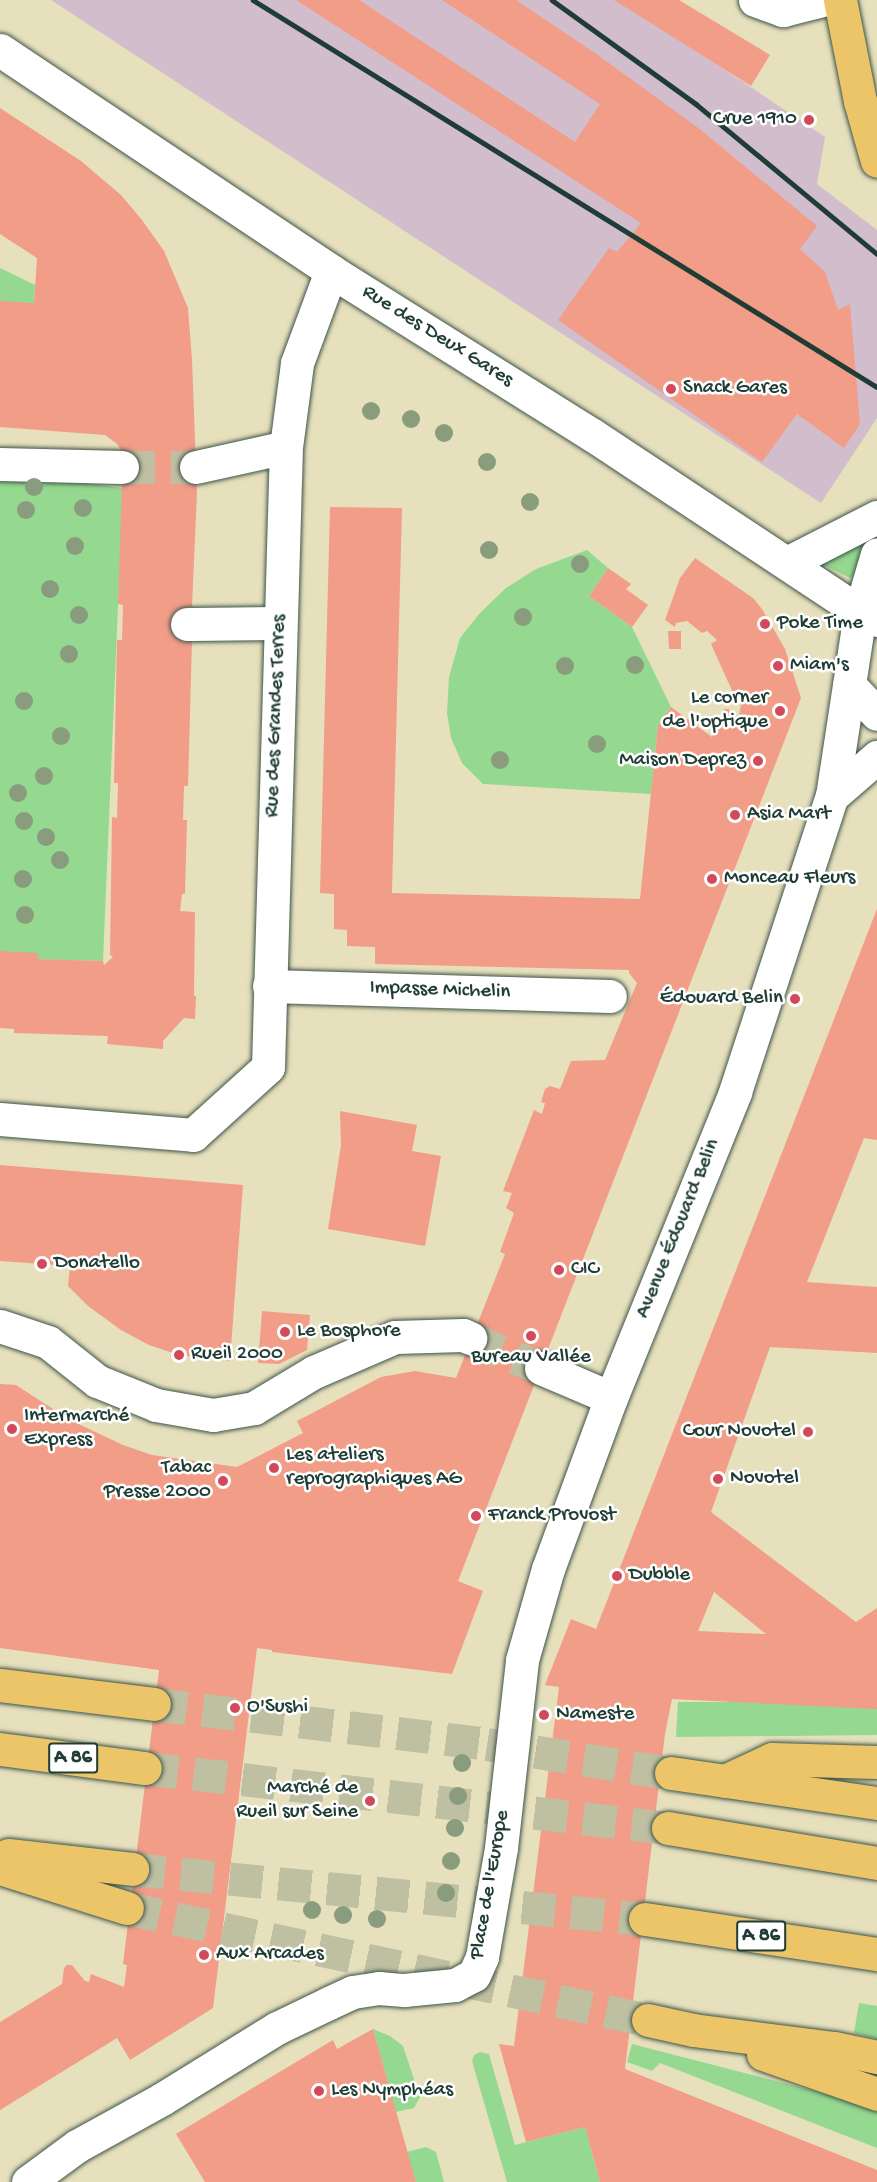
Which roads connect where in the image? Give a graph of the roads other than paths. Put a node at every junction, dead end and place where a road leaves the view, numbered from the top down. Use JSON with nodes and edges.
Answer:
{"nodes":[{"id":1,"x":824,"y":0,"type":"edge"},
{"id":2,"x":840,"y":0,"type":"edge"},
{"id":3,"x":769,"y":5,"type":"edge"},
{"id":4,"x":0,"y":50,"type":"edge"},
{"id":5,"x":877,"y":161,"type":"edge"},
{"id":6,"x":331,"y":271,"type":"junction"},
{"id":7,"x":286,"y":447,"type":"junction"},
{"id":8,"x":0,"y":464,"type":"edge"},
{"id":9,"x":122,"y":467,"type":"tunnel mouth"},
{"id":10,"x":196,"y":467,"type":"tunnel mouth"},
{"id":11,"x":877,"y":517,"type":"edge"},
{"id":12,"x":877,"y":554,"type":"edge"},
{"id":13,"x":787,"y":563,"type":"junction"},
{"id":14,"x":869,"y":616,"type":"edge"},
{"id":15,"x":280,"y":623,"type":"junction"},
{"id":16,"x":187,"y":624,"type":"dead end"},
{"id":17,"x":849,"y":686,"type":"junction"},
{"id":18,"x":877,"y":714,"type":"edge"},
{"id":19,"x":877,"y":758,"type":"edge"},
{"id":20,"x":832,"y":796,"type":"junction"},
{"id":21,"x":269,"y":986,"type":"junction"},
{"id":22,"x":610,"y":996,"type":"dead end"},
{"id":23,"x":0,"y":1119,"type":"edge"},
{"id":24,"x":0,"y":1326,"type":"edge"},
{"id":25,"x":470,"y":1338,"type":"tunnel mouth"},
{"id":26,"x":542,"y":1368,"type":"tunnel mouth"},
{"id":27,"x":611,"y":1398,"type":"junction"},
{"id":28,"x":522,"y":1660,"type":"joint"},
{"id":29,"x":0,"y":1685,"type":"edge"},
{"id":30,"x":154,"y":1704,"type":"tunnel mouth"},
{"id":31,"x":0,"y":1749,"type":"edge"},
{"id":32,"x":877,"y":1762,"type":"edge"},
{"id":33,"x":145,"y":1768,"type":"tunnel mouth"},
{"id":34,"x":671,"y":1773,"type":"tunnel mouth"},
{"id":35,"x":725,"y":1781,"type":"junction"},
{"id":36,"x":877,"y":1803,"type":"edge"},
{"id":37,"x":668,"y":1828,"type":"tunnel mouth"},
{"id":38,"x":0,"y":1854,"type":"edge"},
{"id":39,"x":877,"y":1863,"type":"edge"},
{"id":40,"x":0,"y":1868,"type":"edge"},
{"id":41,"x":132,"y":1869,"type":"tunnel mouth"},
{"id":42,"x":127,"y":1908,"type":"tunnel mouth"},
{"id":43,"x":645,"y":1919,"type":"tunnel mouth"},
{"id":44,"x":877,"y":1953,"type":"edge"},
{"id":45,"x":648,"y":2020,"type":"tunnel mouth"},
{"id":46,"x":693,"y":2030,"type":"junction"},
{"id":47,"x":877,"y":2057,"type":"edge"},
{"id":48,"x":877,"y":2094,"type":"edge"},
{"id":49,"x":27,"y":2182,"type":"edge"}],
"edges":[{"from":1,"to":3,"type":"street"},
{"from":2,"to":5,"type":"main road"},
{"from":4,"to":6,"type":"street","name":"Rue des Deux Gares"},
{"from":6,"to":7,"type":"street","name":"Rue des Grandes Terres"},
{"from":6,"to":13,"type":"street","name":"Rue des Deux Gares"},
{"from":7,"to":10,"type":"street"},
{"from":7,"to":15,"type":"street","name":"Rue des Grandes Terres"},
{"from":8,"to":9,"type":"street"},
{"from":11,"to":13,"type":"street"},
{"from":12,"to":14,"type":"street","name":"Avenue Édouard Belin"},
{"from":13,"to":14,"type":"street","name":"Rue des Deux Gares"},
{"from":14,"to":17,"type":"street","name":"Avenue Édouard Belin"},
{"from":15,"to":16,"type":"street"},
{"from":15,"to":21,"type":"street","name":"Rue des Grandes Terres"},
{"from":17,"to":18,"type":"street"},
{"from":17,"to":20,"type":"street","name":"Avenue Édouard Belin"},
{"from":19,"to":20,"type":"street"},
{"from":20,"to":27,"type":"street","name":"Avenue Édouard Belin"},
{"from":21,"to":22,"type":"street","name":"Impasse Michelin"},
{"from":21,"to":23,"type":"street","name":"Rue des Grandes Terres"},
{"from":24,"to":25,"type":"street"},
{"from":26,"to":27,"type":"street"},
{"from":27,"to":28,"type":"street","name":"Avenue Édouard Belin"},
{"from":28,"to":49,"type":"street","name":"Place de l'Europe"},
{"from":29,"to":30,"type":"main road"},
{"from":31,"to":33,"type":"main road","number":"A 86"},
{"from":32,"to":35,"type":"main road"},
{"from":34,"to":35,"type":"main road"},
{"from":35,"to":36,"type":"main road"},
{"from":37,"to":39,"type":"main road"},
{"from":38,"to":41,"type":"main road"},
{"from":40,"to":42,"type":"main road"},
{"from":43,"to":44,"type":"main road","number":"A 86"},
{"from":45,"to":46,"type":"main road"},
{"from":46,"to":47,"type":"main road"},
{"from":46,"to":48,"type":"main road"}]}
